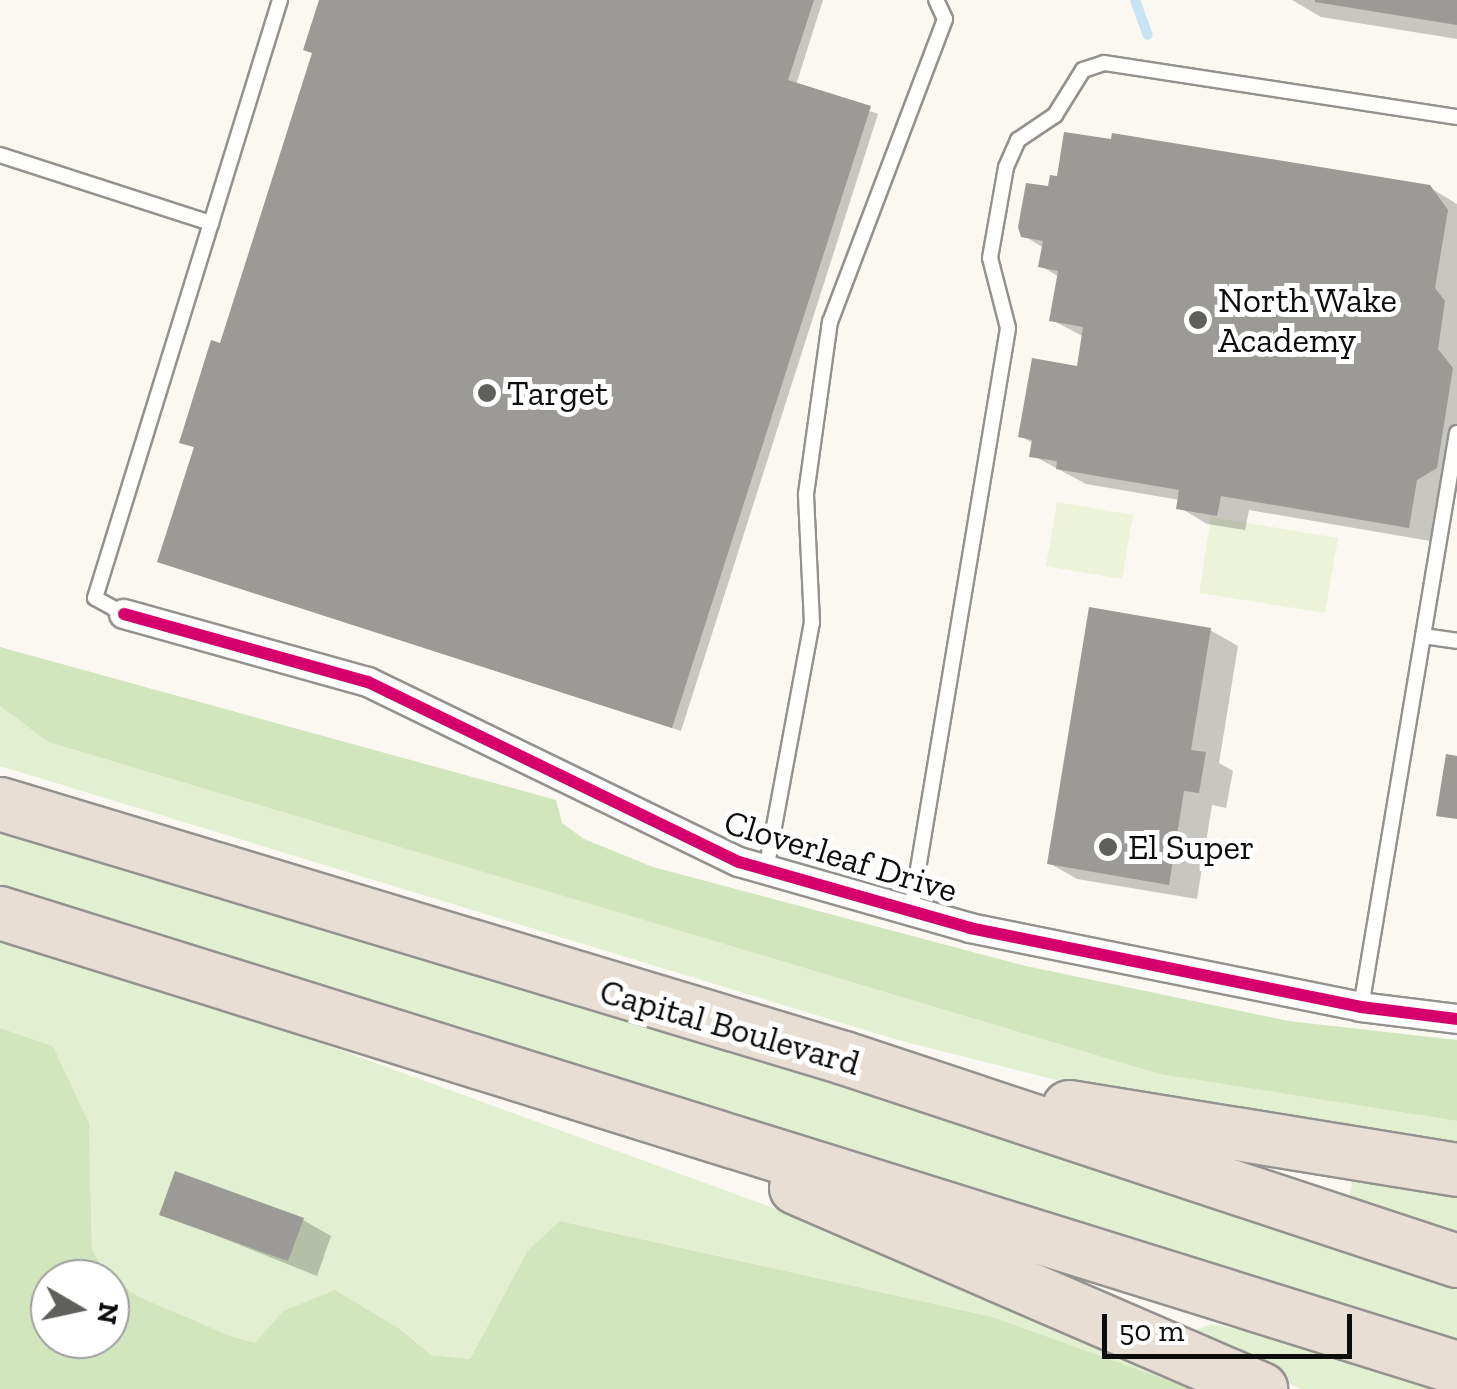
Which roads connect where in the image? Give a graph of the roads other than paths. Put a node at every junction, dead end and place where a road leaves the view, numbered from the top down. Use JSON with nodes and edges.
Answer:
{"nodes":[{"id":1,"x":280,"y":0,"type":"edge"},
{"id":2,"x":936,"y":0,"type":"edge"},
{"id":3,"x":1457,"y":117,"type":"edge"},
{"id":4,"x":0,"y":155,"type":"edge"},
{"id":5,"x":211,"y":222,"type":"junction"},
{"id":6,"x":1457,"y":434,"type":"edge"},
{"id":7,"x":124,"y":614,"type":"joint"},
{"id":8,"x":1423,"y":636,"type":"junction"},
{"id":9,"x":1457,"y":641,"type":"edge"},
{"id":10,"x":0,"y":804,"type":"edge"},
{"id":11,"x":766,"y":870,"type":"junction"},
{"id":12,"x":911,"y":911,"type":"junction"},
{"id":13,"x":0,"y":913,"type":"edge"},
{"id":14,"x":1361,"y":1007,"type":"junction"},
{"id":15,"x":1457,"y":1019,"type":"edge"},
{"id":16,"x":900,"y":1077,"type":"junction"},
{"id":17,"x":622,"y":1109,"type":"junction"},
{"id":18,"x":1457,"y":1170,"type":"edge"},
{"id":19,"x":1457,"y":1262,"type":"edge"},
{"id":20,"x":1457,"y":1368,"type":"edge"},
{"id":21,"x":1261,"y":1389,"type":"edge"}],
"edges":[{"from":1,"to":5,"type":"lane"},
{"from":2,"to":11,"type":"lane"},
{"from":3,"to":12,"type":"lane"},
{"from":4,"to":5,"type":"lane"},
{"from":5,"to":7,"type":"lane"},
{"from":6,"to":8,"type":"lane"},
{"from":7,"to":11,"type":"street","name":"Cloverleaf Drive"},
{"from":8,"to":9,"type":"lane"},
{"from":8,"to":14,"type":"lane"},
{"from":10,"to":16,"type":"highway","name":"Capital Boulevard"},
{"from":11,"to":12,"type":"street","name":"Cloverleaf Drive"},
{"from":12,"to":14,"type":"street","name":"Cloverleaf Drive"},
{"from":13,"to":17,"type":"highway"},
{"from":14,"to":15,"type":"street","name":"Cloverleaf Drive"},
{"from":16,"to":18,"type":"highway"},
{"from":16,"to":19,"type":"highway","name":"Capital Boulevard"},
{"from":17,"to":20,"type":"highway"},
{"from":17,"to":21,"type":"highway"}]}
